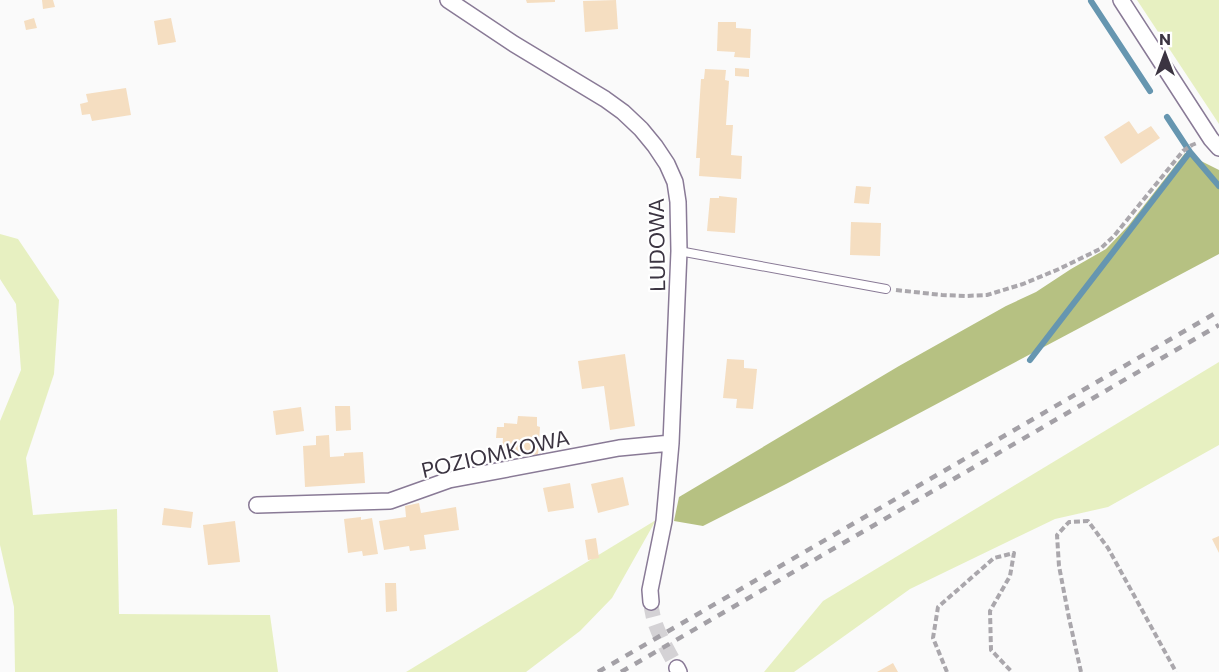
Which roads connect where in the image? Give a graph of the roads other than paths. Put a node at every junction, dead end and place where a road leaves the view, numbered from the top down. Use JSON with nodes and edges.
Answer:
{"nodes":[{"id":1,"x":448,"y":0,"type":"edge"},
{"id":2,"x":1121,"y":0,"type":"edge"},
{"id":3,"x":1219,"y":148,"type":"edge"},
{"id":4,"x":679,"y":251,"type":"junction"},
{"id":5,"x":886,"y":289,"type":"road end"},
{"id":6,"x":671,"y":443,"type":"junction"},
{"id":7,"x":257,"y":505,"type":"dead end"},
{"id":8,"x":651,"y":602,"type":"tunnel mouth"}],
"edges":[{"from":1,"to":4,"type":"street","name":"LUDOWA"},
{"from":2,"to":3,"type":"street"},
{"from":4,"to":5,"type":"lane"},
{"from":4,"to":6,"type":"street","name":"LUDOWA"},
{"from":6,"to":7,"type":"street","name":"POZIOMKOWA"},
{"from":6,"to":8,"type":"street","name":"LUDOWA"}]}
